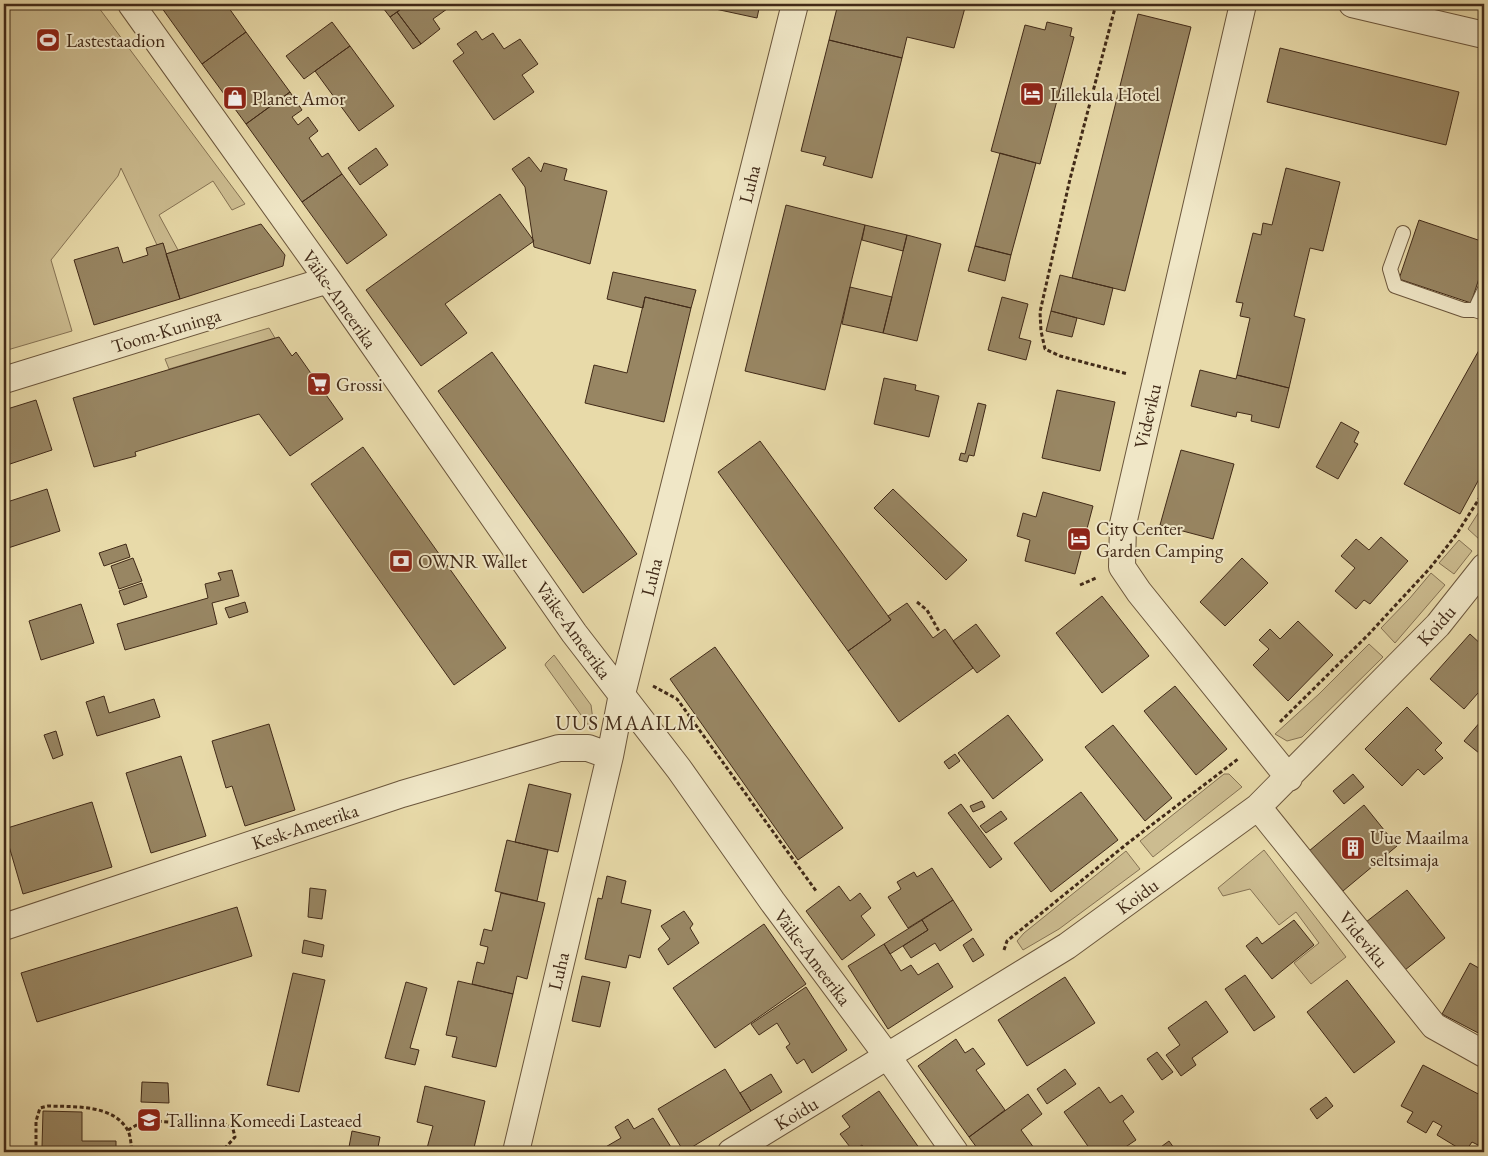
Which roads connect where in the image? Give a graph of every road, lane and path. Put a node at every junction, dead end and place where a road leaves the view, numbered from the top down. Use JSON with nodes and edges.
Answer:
{"nodes":[{"id":1,"x":131,"y":4,"type":"edge"},
{"id":2,"x":795,"y":4,"type":"edge"},
{"id":3,"x":1116,"y":4,"type":"edge"},
{"id":4,"x":1242,"y":4,"type":"edge"},
{"id":5,"x":1352,"y":4,"type":"edge"},
{"id":6,"x":1484,"y":35,"type":"edge"},
{"id":7,"x":1403,"y":233,"type":"dead end"},
{"id":8,"x":328,"y":280,"type":"junction"},
{"id":9,"x":1484,"y":291,"type":"edge"},
{"id":10,"x":1480,"y":312,"type":"edge"},
{"id":11,"x":4,"y":380,"type":"edge"},
{"id":12,"x":1155,"y":381,"type":"junction"},
{"id":13,"x":1484,"y":491,"type":"edge"},
{"id":14,"x":1484,"y":567,"type":"edge"},
{"id":15,"x":917,"y":602,"type":"dead end"},
{"id":16,"x":940,"y":633,"type":"dead end"},
{"id":17,"x":650,"y":684,"type":"dead end"},
{"id":18,"x":622,"y":694,"type":"junction"},
{"id":19,"x":1260,"y":743,"type":"junction"},
{"id":20,"x":610,"y":756,"type":"junction"},
{"id":21,"x":1289,"y":778,"type":"junction"},
{"id":22,"x":1258,"y":807,"type":"junction"},
{"id":23,"x":816,"y":891,"type":"dead end"},
{"id":24,"x":4,"y":927,"type":"edge"},
{"id":25,"x":989,"y":994,"type":"junction"},
{"id":26,"x":1484,"y":1054,"type":"edge"},
{"id":27,"x":888,"y":1057,"type":"junction"},
{"id":28,"x":128,"y":1130,"type":"junction"},
{"id":29,"x":36,"y":1152,"type":"edge"},
{"id":30,"x":132,"y":1152,"type":"edge"},
{"id":31,"x":218,"y":1152,"type":"edge"},
{"id":32,"x":516,"y":1152,"type":"edge"},
{"id":33,"x":731,"y":1152,"type":"edge"},
{"id":34,"x":955,"y":1152,"type":"edge"}],
"edges":[{"from":1,"to":8,"type":"street","name":"Väike-Ameerika"},
{"from":2,"to":18,"type":"street","name":"Luha"},
{"from":3,"to":12,"type":"path"},
{"from":4,"to":12,"type":"street","name":"Videviku"},
{"from":5,"to":6,"type":"street"},
{"from":7,"to":10,"type":"lane"},
{"from":8,"to":11,"type":"street","name":"Toom-Kuninga"},
{"from":8,"to":18,"type":"street","name":"Väike-Ameerika"},
{"from":9,"to":10,"type":"lane"},
{"from":12,"to":19,"type":"street","name":"Videviku"},
{"from":13,"to":19,"type":"path"},
{"from":14,"to":21,"type":"street","name":"Koidu"},
{"from":15,"to":16,"type":"path"},
{"from":17,"to":23,"type":"path"},
{"from":18,"to":20,"type":"street","name":"Luha"},
{"from":18,"to":27,"type":"street","name":"Väike-Ameerika"},
{"from":19,"to":21,"type":"street","name":"Videviku"},
{"from":19,"to":25,"type":"path"},
{"from":20,"to":24,"type":"street","name":"Kesk-Ameerika"},
{"from":20,"to":32,"type":"street","name":"Luha"},
{"from":21,"to":22,"type":"street","name":"Koidu"},
{"from":22,"to":25,"type":"street","name":"Koidu"},
{"from":22,"to":26,"type":"street","name":"Videviku"},
{"from":25,"to":27,"type":"street","name":"Koidu"},
{"from":27,"to":33,"type":"street","name":"Koidu"},
{"from":27,"to":34,"type":"street","name":"Väike-Ameerika"},
{"from":28,"to":29,"type":"path"},
{"from":28,"to":30,"type":"path"},
{"from":28,"to":31,"type":"path"}]}
